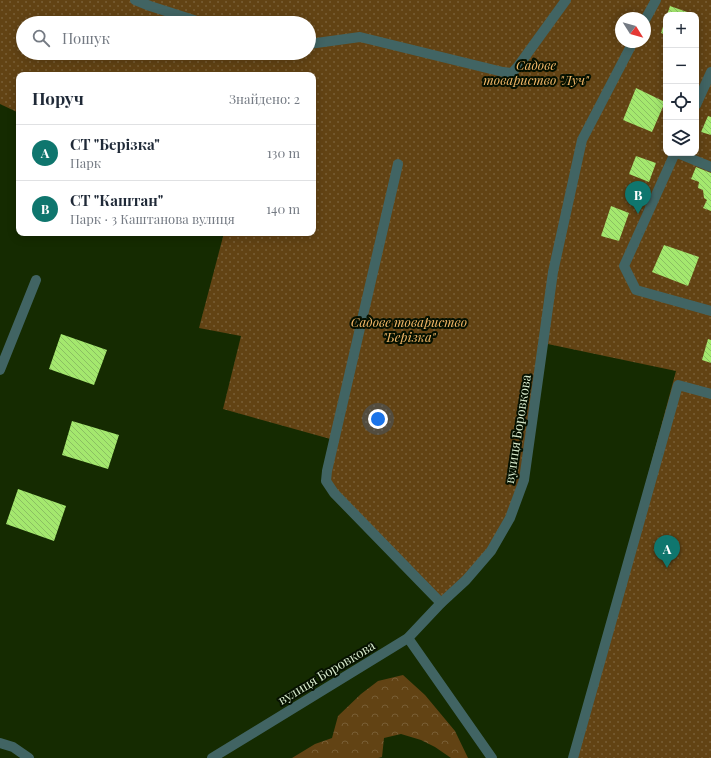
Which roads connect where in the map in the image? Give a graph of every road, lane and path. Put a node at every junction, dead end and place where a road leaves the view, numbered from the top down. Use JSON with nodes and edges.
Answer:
{"nodes":[{"id":1,"x":135,"y":0,"type":"edge"},
{"id":2,"x":566,"y":0,"type":"edge"},
{"id":3,"x":656,"y":0,"type":"edge"},
{"id":4,"x":649,"y":12,"type":"edge"},
{"id":5,"x":181,"y":16,"type":"edge"},
{"id":6,"x":316,"y":43,"type":"edge"},
{"id":7,"x":630,"y":48,"type":"edge"},
{"id":8,"x":711,"y":72,"type":"edge"},
{"id":9,"x":699,"y":98,"type":"edge"},
{"id":10,"x":675,"y":156,"type":"edge"},
{"id":11,"x":684,"y":156,"type":"edge"},
{"id":12,"x":398,"y":164,"type":"dead end"},
{"id":13,"x":711,"y":167,"type":"edge"},
{"id":14,"x":36,"y":280,"type":"dead end"},
{"id":15,"x":711,"y":311,"type":"edge"},
{"id":16,"x":0,"y":370,"type":"edge"},
{"id":17,"x":711,"y":394,"type":"edge"},
{"id":18,"x":441,"y":603,"type":"junction"},
{"id":19,"x":408,"y":638,"type":"junction"},
{"id":20,"x":0,"y":743,"type":"edge"},
{"id":21,"x":29,"y":758,"type":"edge"},
{"id":22,"x":212,"y":758,"type":"edge"},
{"id":23,"x":492,"y":758,"type":"edge"},
{"id":24,"x":573,"y":758,"type":"edge"}],
"edges":[{"from":1,"to":5,"type":"street"},
{"from":2,"to":6,"type":"street"},
{"from":3,"to":4,"type":"street"},
{"from":7,"to":18,"type":"street","name":"вулиця Боровкова"},
{"from":8,"to":9,"type":"street"},
{"from":10,"to":15,"type":"street"},
{"from":11,"to":13,"type":"street"},
{"from":12,"to":18,"type":"street"},
{"from":14,"to":16,"type":"street"},
{"from":17,"to":24,"type":"street"},
{"from":18,"to":19,"type":"street","name":"вулиця Боровкова"},
{"from":19,"to":22,"type":"street","name":"вулиця Боровкова"},
{"from":19,"to":23,"type":"street"},
{"from":20,"to":21,"type":"street"}]}
